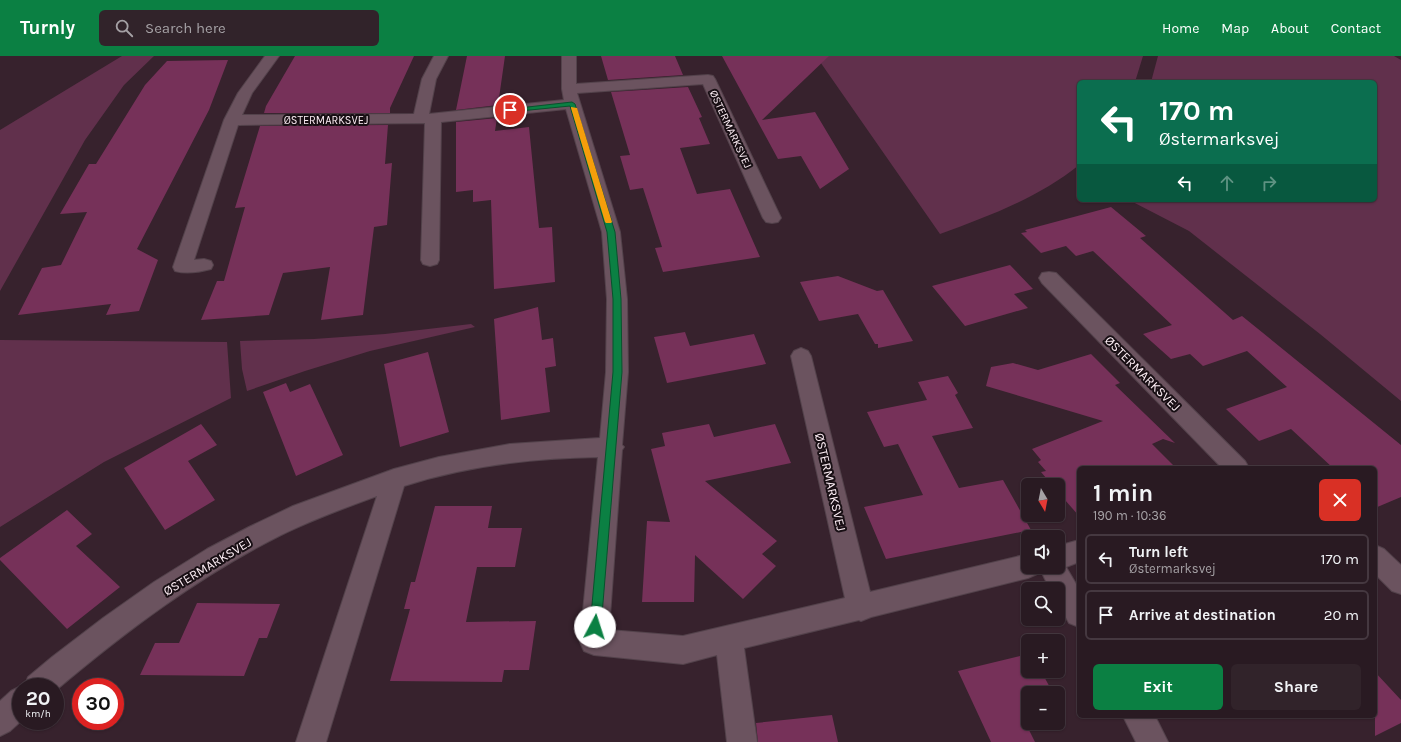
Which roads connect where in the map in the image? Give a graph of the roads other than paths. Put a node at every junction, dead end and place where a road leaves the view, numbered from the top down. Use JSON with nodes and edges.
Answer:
{"nodes":[{"id":1,"x":272,"y":56,"type":"edge"},
{"id":2,"x":440,"y":56,"type":"edge"},
{"id":3,"x":569,"y":56,"type":"edge"},
{"id":4,"x":571,"y":97,"type":"junction"},
{"id":5,"x":427,"y":119,"type":"junction"},
{"id":6,"x":232,"y":120,"type":"junction"},
{"id":7,"x":772,"y":218,"type":"dead end"},
{"id":8,"x":430,"y":260,"type":"dead end"},
{"id":9,"x":204,"y":265,"type":"dead end"},
{"id":10,"x":1049,"y":278,"type":"dead end"},
{"id":11,"x":801,"y":356,"type":"dead end"},
{"id":12,"x":612,"y":447,"type":"junction"},
{"id":13,"x":1235,"y":466,"type":"edge"},
{"id":14,"x":394,"y":479,"type":"junction"},
{"id":15,"x":1077,"y":552,"type":"edge"},
{"id":16,"x":1065,"y":556,"type":"edge"},
{"id":17,"x":1377,"y":558,"type":"edge"},
{"id":18,"x":1021,"y":568,"type":"edge"},
{"id":19,"x":1056,"y":574,"type":"edge"},
{"id":20,"x":1401,"y":582,"type":"edge"},
{"id":21,"x":861,"y":608,"type":"junction"},
{"id":22,"x":1077,"y":611,"type":"edge"},
{"id":23,"x":729,"y":640,"type":"junction"},
{"id":24,"x":49,"y":678,"type":"edge"},
{"id":25,"x":12,"y":710,"type":"edge"},
{"id":26,"x":1139,"y":718,"type":"edge"},
{"id":27,"x":0,"y":721,"type":"edge"},
{"id":28,"x":311,"y":742,"type":"edge"},
{"id":29,"x":742,"y":742,"type":"edge"},
{"id":30,"x":1153,"y":742,"type":"edge"}],
"edges":[{"from":1,"to":6,"type":"street"},
{"from":2,"to":5,"type":"street"},
{"from":3,"to":4,"type":"street"},
{"from":4,"to":5,"type":"street","name":"ØSTERMARKSVEJ"},
{"from":4,"to":7,"type":"street","name":"ØSTERMARKSVEJ"},
{"from":4,"to":12,"type":"street"},
{"from":5,"to":6,"type":"street","name":"ØSTERMARKSVEJ"},
{"from":5,"to":8,"type":"street"},
{"from":6,"to":9,"type":"street"},
{"from":10,"to":13,"type":"street","name":"ØSTERMARKSVEJ"},
{"from":11,"to":21,"type":"street","name":"ØSTERMARKSVEJ"},
{"from":12,"to":14,"type":"street","name":"ØSTERMARKSVEJ"},
{"from":12,"to":23,"type":"street"},
{"from":14,"to":24,"type":"street","name":"ØSTERMARKSVEJ"},
{"from":14,"to":28,"type":"street"},
{"from":15,"to":16,"type":"street"},
{"from":17,"to":20,"type":"street"},
{"from":18,"to":21,"type":"street"},
{"from":19,"to":22,"type":"street"},
{"from":21,"to":23,"type":"street"},
{"from":23,"to":29,"type":"street"},
{"from":25,"to":27,"type":"street"},
{"from":26,"to":30,"type":"street"}]}
